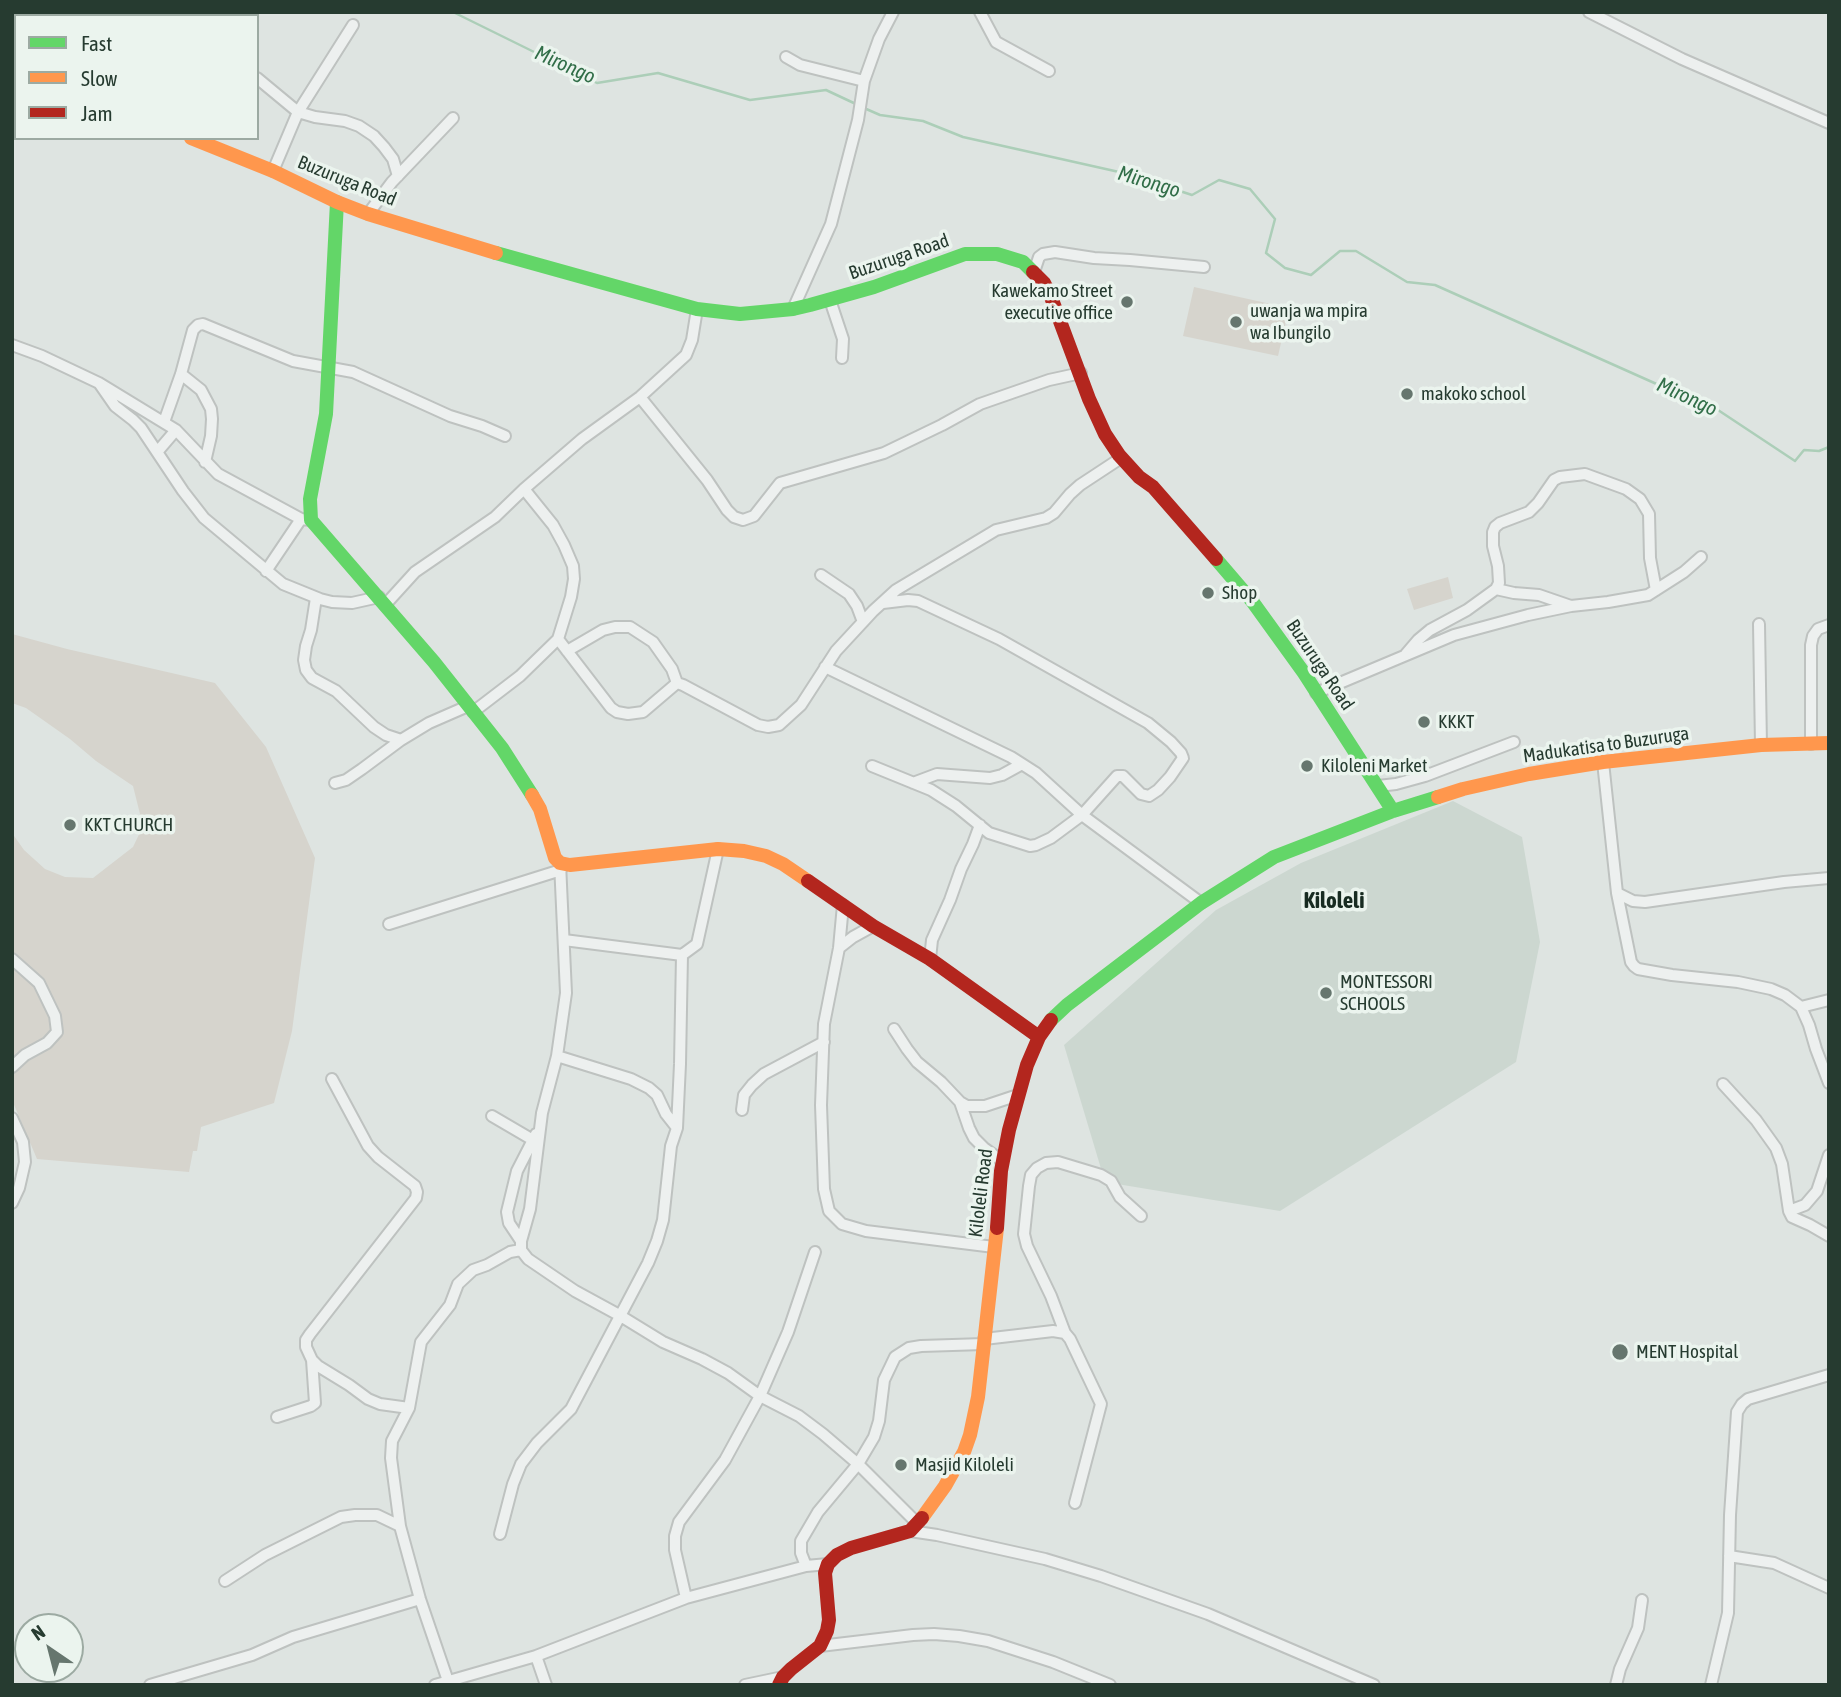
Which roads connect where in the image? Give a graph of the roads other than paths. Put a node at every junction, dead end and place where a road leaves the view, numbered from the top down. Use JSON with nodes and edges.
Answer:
{"nodes":[{"id":1,"x":893,"y":12,"type":"edge"},
{"id":2,"x":980,"y":12,"type":"edge"},
{"id":3,"x":1589,"y":12,"type":"edge"},
{"id":4,"x":354,"y":26,"type":"dead end"},
{"id":5,"x":786,"y":57,"type":"dead end"},
{"id":6,"x":1049,"y":71,"type":"dead end"},
{"id":7,"x":259,"y":80,"type":"edge"},
{"id":8,"x":864,"y":81,"type":"junction"},
{"id":9,"x":298,"y":112,"type":"junction"},
{"id":10,"x":453,"y":118,"type":"dead end"},
{"id":11,"x":1829,"y":123,"type":"edge"},
{"id":12,"x":196,"y":140,"type":"edge"},
{"id":13,"x":273,"y":171,"type":"junction"},
{"id":14,"x":398,"y":176,"type":"junction"},
{"id":15,"x":337,"y":202,"type":"junction"},
{"id":16,"x":368,"y":214,"type":"junction"},
{"id":17,"x":1204,"y":267,"type":"dead end"},
{"id":18,"x":1034,"y":272,"type":"junction"},
{"id":19,"x":830,"y":300,"type":"junction"},
{"id":20,"x":697,"y":309,"type":"junction"},
{"id":21,"x":793,"y":309,"type":"junction"},
{"id":22,"x":12,"y":345,"type":"edge"},
{"id":23,"x":842,"y":358,"type":"dead end"},
{"id":24,"x":328,"y":368,"type":"junction"},
{"id":25,"x":1081,"y":373,"type":"junction"},
{"id":26,"x":181,"y":374,"type":"junction"},
{"id":27,"x":99,"y":383,"type":"junction"},
{"id":28,"x":639,"y":397,"type":"junction"},
{"id":29,"x":164,"y":422,"type":"junction"},
{"id":30,"x":176,"y":430,"type":"junction"},
{"id":31,"x":505,"y":436,"type":"dead end"},
{"id":32,"x":158,"y":451,"type":"junction"},
{"id":33,"x":1121,"y":458,"type":"junction"},
{"id":34,"x":205,"y":462,"type":"junction"},
{"id":35,"x":524,"y":489,"type":"junction"},
{"id":36,"x":306,"y":520,"type":"junction"},
{"id":37,"x":1701,"y":557,"type":"dead end"},
{"id":38,"x":266,"y":571,"type":"junction"},
{"id":39,"x":821,"y":575,"type":"dead end"},
{"id":40,"x":1496,"y":589,"type":"junction"},
{"id":41,"x":1656,"y":590,"type":"junction"},
{"id":42,"x":316,"y":598,"type":"junction"},
{"id":43,"x":382,"y":601,"type":"junction"},
{"id":44,"x":883,"y":603,"type":"junction"},
{"id":45,"x":1571,"y":606,"type":"junction"},
{"id":46,"x":863,"y":622,"type":"junction"},
{"id":47,"x":1759,"y":624,"type":"dead end"},
{"id":48,"x":1829,"y":625,"type":"edge"},
{"id":49,"x":558,"y":639,"type":"junction"},
{"id":50,"x":567,"y":651,"type":"junction"},
{"id":51,"x":1406,"y":654,"type":"junction"},
{"id":52,"x":825,"y":667,"type":"junction"},
{"id":53,"x":677,"y":684,"type":"junction"},
{"id":54,"x":1316,"y":693,"type":"junction"},
{"id":55,"x":470,"y":709,"type":"junction"},
{"id":56,"x":401,"y":740,"type":"junction"},
{"id":57,"x":1514,"y":742,"type":"dead end"},
{"id":58,"x":1811,"y":744,"type":"junction"},
{"id":59,"x":1829,"y":744,"type":"edge"},
{"id":60,"x":1761,"y":745,"type":"junction"},
{"id":61,"x":1602,"y":762,"type":"junction"},
{"id":62,"x":1022,"y":764,"type":"junction"},
{"id":63,"x":873,"y":766,"type":"dead end"},
{"id":64,"x":335,"y":783,"type":"dead end"},
{"id":65,"x":913,"y":783,"type":"junction"},
{"id":66,"x":1378,"y":786,"type":"junction"},
{"id":67,"x":1393,"y":811,"type":"junction"},
{"id":68,"x":1082,"y":815,"type":"junction"},
{"id":69,"x":980,"y":825,"type":"junction"},
{"id":70,"x":718,"y":849,"type":"junction"},
{"id":71,"x":561,"y":867,"type":"junction"},
{"id":72,"x":1829,"y":878,"type":"edge"},
{"id":73,"x":1617,"y":893,"type":"junction"},
{"id":74,"x":1201,"y":904,"type":"junction"},
{"id":75,"x":842,"y":905,"type":"junction"},
{"id":76,"x":388,"y":925,"type":"dead end"},
{"id":77,"x":873,"y":926,"type":"junction"},
{"id":78,"x":564,"y":940,"type":"junction"},
{"id":79,"x":839,"y":948,"type":"junction"},
{"id":80,"x":682,"y":955,"type":"junction"},
{"id":81,"x":12,"y":959,"type":"edge"},
{"id":82,"x":930,"y":959,"type":"junction"},
{"id":83,"x":1829,"y":1000,"type":"edge"},
{"id":84,"x":1801,"y":1007,"type":"junction"},
{"id":85,"x":894,"y":1029,"type":"dead end"},
{"id":86,"x":1040,"y":1037,"type":"junction"},
{"id":87,"x":824,"y":1042,"type":"junction"},
{"id":88,"x":557,"y":1056,"type":"junction"},
{"id":89,"x":12,"y":1067,"type":"edge"},
{"id":90,"x":332,"y":1079,"type":"dead end"},
{"id":91,"x":1829,"y":1083,"type":"edge"},
{"id":92,"x":1723,"y":1084,"type":"dead end"},
{"id":93,"x":1018,"y":1095,"type":"junction"},
{"id":94,"x":960,"y":1102,"type":"junction"},
{"id":95,"x":742,"y":1110,"type":"dead end"},
{"id":96,"x":492,"y":1116,"type":"dead end"},
{"id":97,"x":12,"y":1118,"type":"edge"},
{"id":98,"x":539,"y":1127,"type":"junction"},
{"id":99,"x":677,"y":1128,"type":"junction"},
{"id":100,"x":533,"y":1140,"type":"junction"},
{"id":101,"x":1829,"y":1155,"type":"edge"},
{"id":102,"x":1002,"y":1161,"type":"junction"},
{"id":103,"x":12,"y":1203,"type":"edge"},
{"id":104,"x":1789,"y":1211,"type":"junction"},
{"id":105,"x":1141,"y":1216,"type":"dead end"},
{"id":106,"x":1829,"y":1236,"type":"edge"},
{"id":107,"x":521,"y":1246,"type":"junction"},
{"id":108,"x":994,"y":1247,"type":"junction"},
{"id":109,"x":815,"y":1252,"type":"dead end"},
{"id":110,"x":619,"y":1315,"type":"junction"},
{"id":111,"x":1065,"y":1333,"type":"junction"},
{"id":112,"x":984,"y":1341,"type":"junction"},
{"id":113,"x":312,"y":1360,"type":"junction"},
{"id":114,"x":1829,"y":1375,"type":"edge"},
{"id":115,"x":760,"y":1396,"type":"junction"},
{"id":116,"x":409,"y":1408,"type":"junction"},
{"id":117,"x":276,"y":1416,"type":"dead end"},
{"id":118,"x":858,"y":1464,"type":"junction"},
{"id":119,"x":1075,"y":1503,"type":"dead end"},
{"id":120,"x":400,"y":1526,"type":"junction"},
{"id":121,"x":914,"y":1528,"type":"junction"},
{"id":122,"x":500,"y":1534,"type":"dead end"},
{"id":123,"x":1729,"y":1556,"type":"junction"},
{"id":124,"x":828,"y":1564,"type":"junction"},
{"id":125,"x":806,"y":1566,"type":"junction"},
{"id":126,"x":225,"y":1581,"type":"dead end"},
{"id":127,"x":1829,"y":1588,"type":"edge"},
{"id":128,"x":686,"y":1598,"type":"junction"},
{"id":129,"x":420,"y":1600,"type":"junction"},
{"id":130,"x":1642,"y":1600,"type":"dead end"},
{"id":131,"x":820,"y":1646,"type":"junction"},
{"id":132,"x":537,"y":1656,"type":"junction"},
{"id":133,"x":449,"y":1681,"type":"junction"},
{"id":134,"x":781,"y":1681,"type":"edge"},
{"id":135,"x":150,"y":1685,"type":"edge"},
{"id":136,"x":435,"y":1685,"type":"edge"},
{"id":137,"x":546,"y":1685,"type":"edge"},
{"id":138,"x":746,"y":1685,"type":"edge"},
{"id":139,"x":1110,"y":1685,"type":"edge"},
{"id":140,"x":1374,"y":1685,"type":"edge"},
{"id":141,"x":1616,"y":1685,"type":"edge"},
{"id":142,"x":1711,"y":1685,"type":"edge"}],
"edges":[{"from":1,"to":8,"type":"street"},
{"from":2,"to":6,"type":"street"},
{"from":3,"to":11,"type":"street"},
{"from":4,"to":9,"type":"street"},
{"from":5,"to":8,"type":"street"},
{"from":7,"to":9,"type":"street"},
{"from":8,"to":21,"type":"street"},
{"from":9,"to":13,"type":"street"},
{"from":9,"to":14,"type":"street"},
{"from":10,"to":14,"type":"street"},
{"from":12,"to":13,"type":"main road","name":"Buzuruga Road"},
{"from":13,"to":15,"type":"main road","name":"Buzuruga Road"},
{"from":14,"to":16,"type":"street"},
{"from":15,"to":16,"type":"main road","name":"Buzuruga Road"},
{"from":15,"to":24,"type":"main road"},
{"from":16,"to":20,"type":"main road","name":"Buzuruga Road"},
{"from":17,"to":18,"type":"street"},
{"from":18,"to":19,"type":"main road","name":"Buzuruga Road"},
{"from":18,"to":25,"type":"main road","name":"Buzuruga Road"},
{"from":19,"to":21,"type":"main road","name":"Buzuruga Road"},
{"from":19,"to":23,"type":"street"},
{"from":20,"to":21,"type":"main road","name":"Buzuruga Road"},
{"from":20,"to":28,"type":"street"},
{"from":22,"to":27,"type":"street"},
{"from":24,"to":26,"type":"street"},
{"from":24,"to":31,"type":"street"},
{"from":24,"to":36,"type":"main road"},
{"from":25,"to":28,"type":"street"},
{"from":25,"to":33,"type":"main road","name":"Buzuruga Road"},
{"from":26,"to":29,"type":"street"},
{"from":26,"to":34,"type":"street"},
{"from":27,"to":29,"type":"street"},
{"from":27,"to":32,"type":"street"},
{"from":28,"to":35,"type":"street"},
{"from":29,"to":30,"type":"street"},
{"from":30,"to":32,"type":"street"},
{"from":30,"to":34,"type":"street"},
{"from":32,"to":38,"type":"street"},
{"from":33,"to":44,"type":"street"},
{"from":33,"to":54,"type":"main road","name":"Buzuruga Road"},
{"from":34,"to":36,"type":"street"},
{"from":35,"to":43,"type":"street"},
{"from":35,"to":49,"type":"street"},
{"from":36,"to":38,"type":"street"},
{"from":36,"to":43,"type":"main road"},
{"from":37,"to":41,"type":"street"},
{"from":38,"to":42,"type":"street"},
{"from":39,"to":46,"type":"street"},
{"from":40,"to":41,"type":"street"},
{"from":40,"to":45,"type":"street"},
{"from":40,"to":51,"type":"street"},
{"from":41,"to":45,"type":"street"},
{"from":42,"to":43,"type":"street"},
{"from":42,"to":56,"type":"street"},
{"from":43,"to":55,"type":"main road"},
{"from":44,"to":46,"type":"street"},
{"from":44,"to":68,"type":"street"},
{"from":45,"to":51,"type":"street"},
{"from":46,"to":52,"type":"street"},
{"from":47,"to":60,"type":"street"},
{"from":48,"to":58,"type":"street"},
{"from":49,"to":50,"type":"street"},
{"from":49,"to":55,"type":"street"},
{"from":50,"to":53,"type":"street"},
{"from":50,"to":53,"type":"street"},
{"from":51,"to":54,"type":"street"},
{"from":52,"to":53,"type":"street"},
{"from":52,"to":62,"type":"street"},
{"from":54,"to":66,"type":"main road","name":"Buzuruga Road"},
{"from":55,"to":56,"type":"street"},
{"from":55,"to":71,"type":"main road"},
{"from":56,"to":64,"type":"street"},
{"from":57,"to":66,"type":"street"},
{"from":58,"to":59,"type":"main road","name":"Madukatisa to Buzuruga"},
{"from":58,"to":60,"type":"main road","name":"Madukatisa to Buzuruga"},
{"from":60,"to":61,"type":"main road","name":"Madukatisa to Buzuruga"},
{"from":61,"to":67,"type":"main road","name":"Madukatisa to Buzuruga"},
{"from":61,"to":73,"type":"street"},
{"from":62,"to":65,"type":"street"},
{"from":62,"to":68,"type":"street"},
{"from":63,"to":65,"type":"street"},
{"from":65,"to":69,"type":"street"},
{"from":66,"to":67,"type":"main road","name":"Buzuruga Road"},
{"from":67,"to":74,"type":"main road","name":"Kiloleli Road"},
{"from":68,"to":69,"type":"street"},
{"from":68,"to":74,"type":"street"},
{"from":69,"to":82,"type":"street"},
{"from":70,"to":71,"type":"main road"},
{"from":70,"to":75,"type":"main road"},
{"from":70,"to":80,"type":"street"},
{"from":71,"to":76,"type":"street"},
{"from":71,"to":78,"type":"street"},
{"from":72,"to":73,"type":"street"},
{"from":73,"to":84,"type":"street"},
{"from":74,"to":86,"type":"main road","name":"Kiloleli Road"},
{"from":75,"to":77,"type":"main road"},
{"from":75,"to":79,"type":"street"},
{"from":77,"to":79,"type":"street"},
{"from":77,"to":82,"type":"main road"},
{"from":78,"to":80,"type":"street"},
{"from":78,"to":88,"type":"street"},
{"from":79,"to":87,"type":"street"},
{"from":80,"to":99,"type":"street"},
{"from":81,"to":89,"type":"street"},
{"from":82,"to":86,"type":"main road"},
{"from":83,"to":84,"type":"street"},
{"from":84,"to":91,"type":"street"},
{"from":85,"to":94,"type":"street"},
{"from":86,"to":93,"type":"main road","name":"Kiloleli Road"},
{"from":87,"to":95,"type":"street"},
{"from":87,"to":108,"type":"street"},
{"from":88,"to":98,"type":"street"},
{"from":88,"to":99,"type":"street"},
{"from":90,"to":113,"type":"street"},
{"from":92,"to":104,"type":"street"},
{"from":93,"to":94,"type":"street"},
{"from":93,"to":102,"type":"main road","name":"Kiloleli Road"},
{"from":94,"to":102,"type":"street"},
{"from":96,"to":100,"type":"street"},
{"from":97,"to":103,"type":"street"},
{"from":98,"to":100,"type":"street"},
{"from":98,"to":107,"type":"street"},
{"from":99,"to":110,"type":"street"},
{"from":100,"to":107,"type":"street"},
{"from":101,"to":104,"type":"street"},
{"from":102,"to":108,"type":"main road","name":"Kiloleli Road"},
{"from":104,"to":106,"type":"street"},
{"from":105,"to":111,"type":"street"},
{"from":107,"to":110,"type":"street"},
{"from":107,"to":116,"type":"street"},
{"from":108,"to":112,"type":"main road","name":"Kiloleli Road"},
{"from":109,"to":115,"type":"street"},
{"from":110,"to":115,"type":"street"},
{"from":110,"to":122,"type":"street"},
{"from":111,"to":112,"type":"street"},
{"from":111,"to":119,"type":"street"},
{"from":112,"to":118,"type":"street"},
{"from":112,"to":121,"type":"main road","name":"Kiloleli Road"},
{"from":113,"to":116,"type":"street"},
{"from":113,"to":117,"type":"street"},
{"from":114,"to":123,"type":"street"},
{"from":115,"to":118,"type":"street"},
{"from":115,"to":128,"type":"street"},
{"from":116,"to":120,"type":"street"},
{"from":118,"to":121,"type":"street"},
{"from":118,"to":125,"type":"street"},
{"from":120,"to":126,"type":"street"},
{"from":120,"to":129,"type":"street"},
{"from":121,"to":124,"type":"main road"},
{"from":121,"to":140,"type":"street"},
{"from":123,"to":127,"type":"street"},
{"from":123,"to":142,"type":"street"},
{"from":124,"to":125,"type":"street"},
{"from":124,"to":131,"type":"main road"},
{"from":125,"to":128,"type":"street"},
{"from":128,"to":132,"type":"street"},
{"from":129,"to":133,"type":"street"},
{"from":129,"to":135,"type":"street"},
{"from":130,"to":141,"type":"street"},
{"from":131,"to":134,"type":"main road"},
{"from":131,"to":139,"type":"street"},
{"from":132,"to":133,"type":"street"},
{"from":132,"to":137,"type":"street"},
{"from":133,"to":136,"type":"street"},
{"from":134,"to":138,"type":"street"}]}
